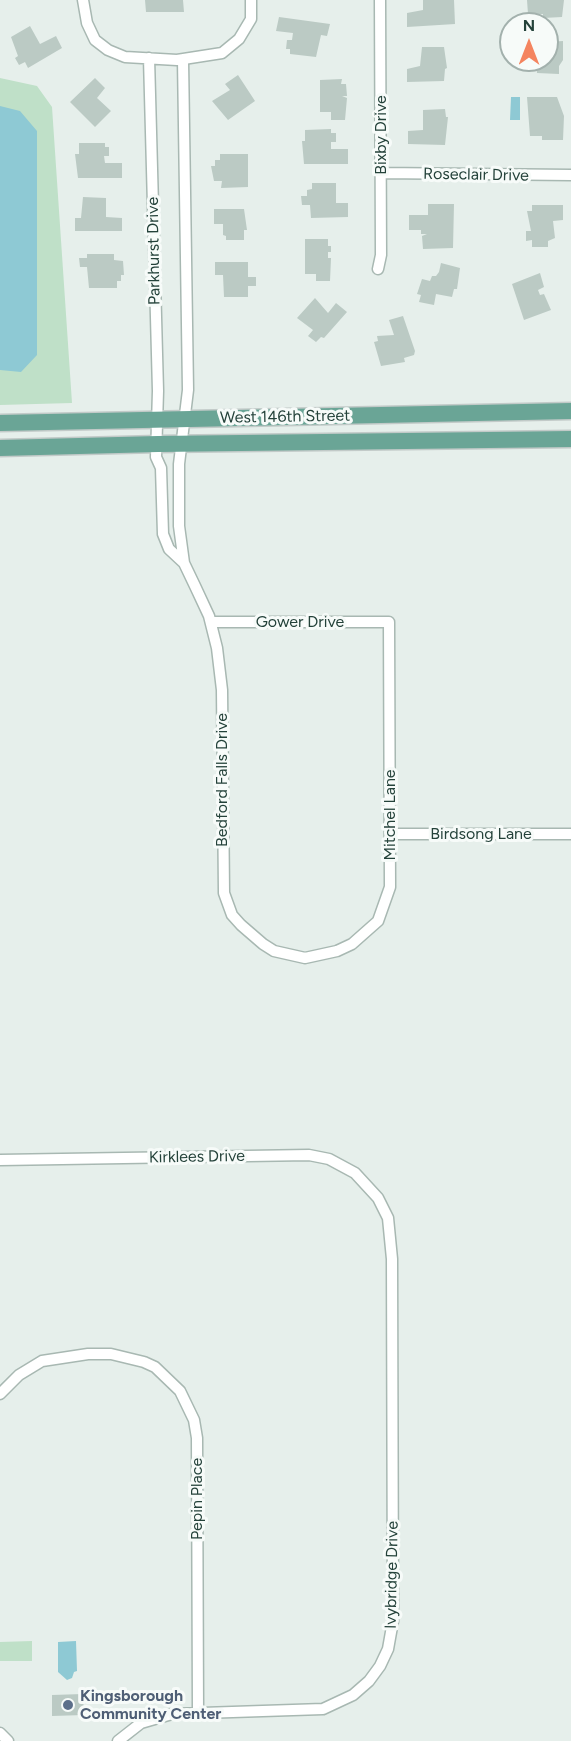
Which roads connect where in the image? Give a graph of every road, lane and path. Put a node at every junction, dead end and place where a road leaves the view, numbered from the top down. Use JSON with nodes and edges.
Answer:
{"nodes":[{"id":1,"x":83,"y":0,"type":"edge"},
{"id":2,"x":251,"y":0,"type":"edge"},
{"id":3,"x":380,"y":0,"type":"edge"},
{"id":4,"x":149,"y":58,"type":"junction"},
{"id":5,"x":183,"y":60,"type":"junction"},
{"id":6,"x":381,"y":173,"type":"junction"},
{"id":7,"x":571,"y":175,"type":"edge"},
{"id":8,"x":378,"y":269,"type":"dead end"},
{"id":9,"x":571,"y":411,"type":"edge"},
{"id":10,"x":158,"y":419,"type":"junction"},
{"id":11,"x":184,"y":419,"type":"junction"},
{"id":12,"x":0,"y":423,"type":"edge"},
{"id":13,"x":571,"y":439,"type":"edge"},
{"id":14,"x":182,"y":443,"type":"junction"},
{"id":15,"x":158,"y":444,"type":"junction"},
{"id":16,"x":0,"y":448,"type":"edge"},
{"id":17,"x":184,"y":563,"type":"junction"},
{"id":18,"x":211,"y":622,"type":"junction"},
{"id":19,"x":388,"y":622,"type":"joint"},
{"id":20,"x":391,"y":834,"type":"junction"},
{"id":21,"x":571,"y":834,"type":"edge"},
{"id":22,"x":305,"y":958,"type":"joint"},
{"id":23,"x":0,"y":1160,"type":"edge"},
{"id":24,"x":378,"y":1198,"type":"joint"},
{"id":25,"x":0,"y":1394,"type":"edge"},
{"id":26,"x":198,"y":1713,"type":"junction"},
{"id":27,"x":0,"y":1733,"type":"edge"},
{"id":28,"x":8,"y":1741,"type":"edge"},
{"id":29,"x":118,"y":1741,"type":"edge"}],
"edges":[{"from":1,"to":4,"type":"street"},
{"from":2,"to":5,"type":"street"},
{"from":3,"to":6,"type":"street","name":"Bixby Drive"},
{"from":4,"to":5,"type":"street"},
{"from":4,"to":10,"type":"street","name":"Parkhurst Drive"},
{"from":5,"to":11,"type":"street","name":"Parkhurst Drive"},
{"from":6,"to":7,"type":"street","name":"Roseclair Drive"},
{"from":6,"to":8,"type":"street","name":"Bixby Drive"},
{"from":9,"to":11,"type":"main road","name":"West 146th Street"},
{"from":10,"to":11,"type":"main road","name":"West 146th Street"},
{"from":10,"to":12,"type":"main road","name":"West 146th Street"},
{"from":10,"to":15,"type":"street","name":"Parkhurst Drive"},
{"from":11,"to":14,"type":"street","name":"Parkhurst Drive"},
{"from":13,"to":14,"type":"main road","name":"West 146th Street"},
{"from":14,"to":15,"type":"main road","name":"West 146th Street"},
{"from":14,"to":17,"type":"street","name":"Bedford Falls Drive"},
{"from":15,"to":16,"type":"main road","name":"West 146th Street"},
{"from":15,"to":17,"type":"street","name":"Bedford Falls Drive"},
{"from":17,"to":18,"type":"street","name":"Bedford Falls Drive"},
{"from":18,"to":19,"type":"street","name":"Gower Drive"},
{"from":18,"to":22,"type":"street","name":"Bedford Falls Drive"},
{"from":19,"to":20,"type":"street","name":"Mitchel Lane"},
{"from":20,"to":21,"type":"street","name":"Birdsong Lane"},
{"from":20,"to":22,"type":"street","name":"Mitchel Lane"},
{"from":23,"to":24,"type":"street","name":"Kirklees Drive"},
{"from":24,"to":26,"type":"street","name":"Ivybridge Drive"},
{"from":25,"to":26,"type":"street","name":"Pepin Place"},
{"from":26,"to":29,"type":"street","name":"Ivybridge Drive"},
{"from":27,"to":28,"type":"street"}]}
